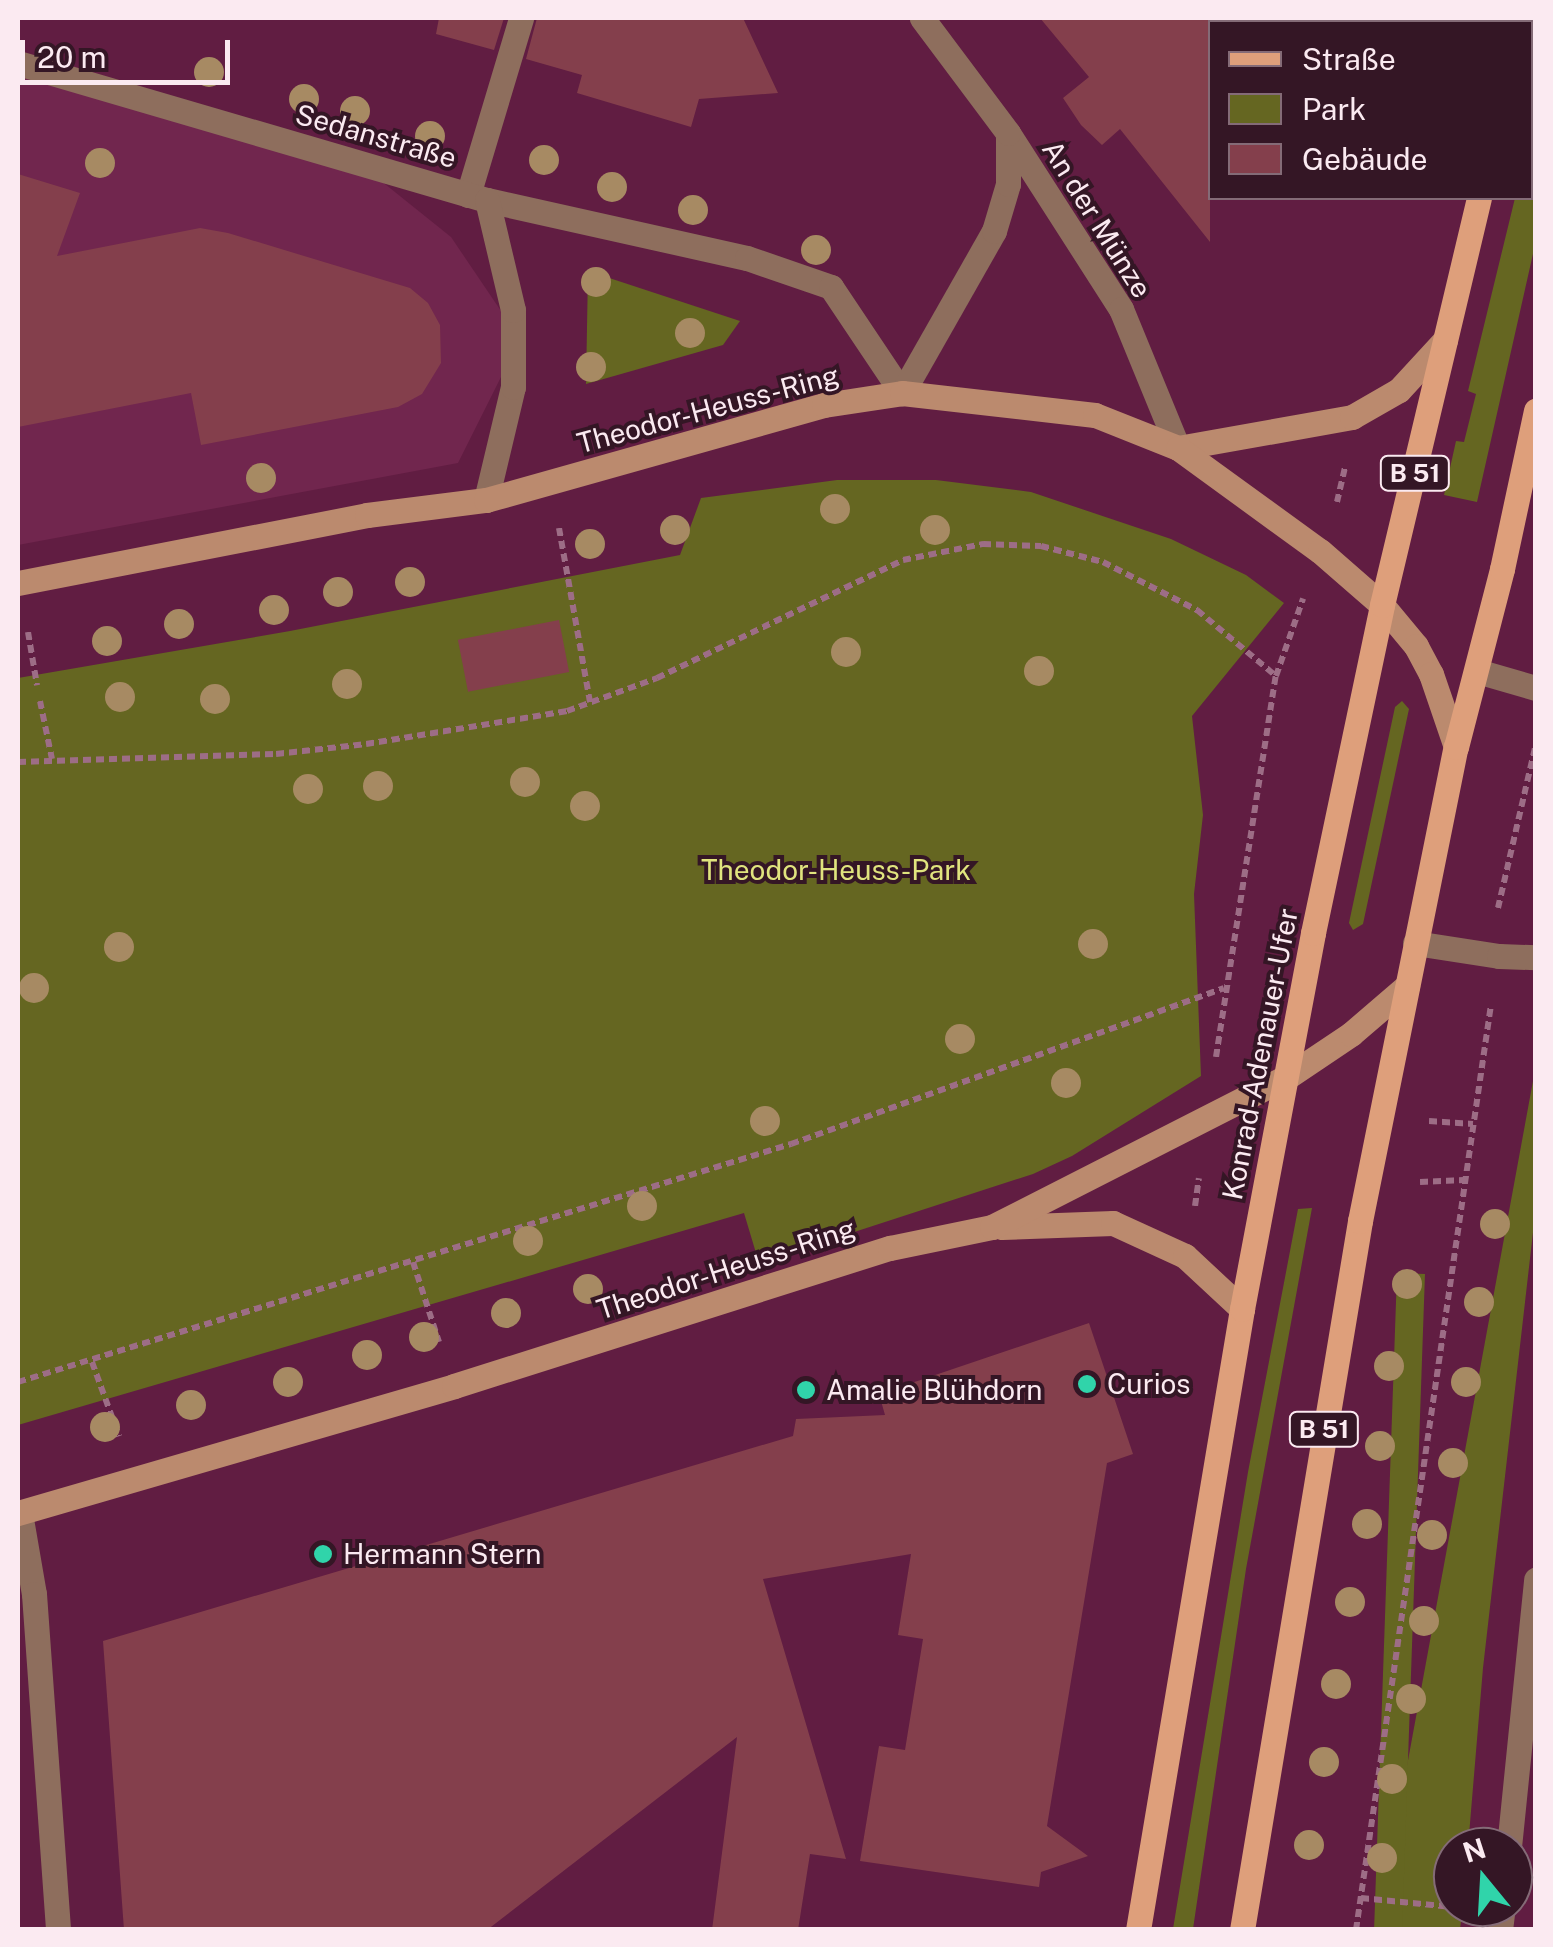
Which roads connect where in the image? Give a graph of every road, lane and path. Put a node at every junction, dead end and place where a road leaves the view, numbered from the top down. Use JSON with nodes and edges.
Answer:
{"nodes":[{"id":1,"x":520,"y":18,"type":"edge"},
{"id":2,"x":922,"y":18,"type":"edge"},
{"id":3,"x":18,"y":63,"type":"edge"},
{"id":4,"x":1008,"y":133,"type":"junction"},
{"id":5,"x":478,"y":197,"type":"junction"},
{"id":6,"x":1479,"y":200,"type":"edge"},
{"id":7,"x":1445,"y":340,"type":"junction"},
{"id":8,"x":902,"y":393,"type":"junction"},
{"id":9,"x":1536,"y":411,"type":"edge"},
{"id":10,"x":1352,"y":418,"type":"junction"},
{"id":11,"x":1178,"y":448,"type":"junction"},
{"id":12,"x":550,"y":483,"type":"junction"},
{"id":13,"x":486,"y":500,"type":"junction"},
{"id":14,"x":1320,"y":551,"type":"junction"},
{"id":15,"x":18,"y":584,"type":"edge"},
{"id":16,"x":1382,"y":605,"type":"junction"},
{"id":17,"x":1476,"y":672,"type":"junction"},
{"id":18,"x":1276,"y":676,"type":"junction"},
{"id":19,"x":1536,"y":688,"type":"edge"},
{"id":20,"x":40,"y":701,"type":"dead end"},
{"id":21,"x":590,"y":702,"type":"junction"},
{"id":22,"x":1536,"y":744,"type":"edge"},
{"id":23,"x":1456,"y":747,"type":"junction"},
{"id":24,"x":52,"y":759,"type":"junction"},
{"id":25,"x":18,"y":762,"type":"edge"},
{"id":26,"x":1415,"y":943,"type":"junction"},
{"id":27,"x":1499,"y":956,"type":"junction"},
{"id":28,"x":1536,"y":957,"type":"edge"},
{"id":29,"x":1407,"y":986,"type":"junction"},
{"id":30,"x":1224,"y":988,"type":"junction"},
{"id":31,"x":1287,"y":1076,"type":"junction"},
{"id":32,"x":1208,"y":1119,"type":"junction"},
{"id":33,"x":992,"y":1228,"type":"junction"},
{"id":34,"x":1184,"y":1256,"type":"junction"},
{"id":35,"x":412,"y":1262,"type":"junction"},
{"id":36,"x":1242,"y":1310,"type":"junction"},
{"id":37,"x":92,"y":1362,"type":"junction"},
{"id":38,"x":18,"y":1382,"type":"edge"},
{"id":39,"x":454,"y":1386,"type":"junction"},
{"id":40,"x":134,"y":1477,"type":"junction"},
{"id":41,"x":19,"y":1513,"type":"edge"},
{"id":42,"x":1536,"y":1579,"type":"edge"},
{"id":43,"x":1510,"y":1827,"type":"edge"},
{"id":44,"x":1361,"y":1898,"type":"junction"},
{"id":45,"x":1433,"y":1905,"type":"edge"},
{"id":46,"x":58,"y":1930,"type":"edge"},
{"id":47,"x":1138,"y":1930,"type":"edge"},
{"id":48,"x":1242,"y":1930,"type":"edge"},
{"id":49,"x":1356,"y":1930,"type":"edge"}],
"edges":[{"from":1,"to":5,"type":"street"},
{"from":2,"to":4,"type":"street","name":"An der Münze"},
{"from":3,"to":5,"type":"street","name":"Sedanstraße"},
{"from":4,"to":8,"type":"street","name":"An der Münze"},
{"from":4,"to":11,"type":"street","name":"An der Münze"},
{"from":5,"to":8,"type":"street","name":"Sedanstraße"},
{"from":5,"to":13,"type":"street"},
{"from":6,"to":7,"type":"main road","name":"Konrad-Adenauer-Ufer","number":"B 51"},
{"from":7,"to":10,"type":"main road"},
{"from":7,"to":16,"type":"main road","name":"Konrad-Adenauer-Ufer","number":"B 51"},
{"from":8,"to":11,"type":"main road","name":"Theodor-Heuss-Ring"},
{"from":8,"to":12,"type":"main road","name":"Theodor-Heuss-Ring"},
{"from":9,"to":17,"type":"main road","number":"B 51"},
{"from":10,"to":11,"type":"main road"},
{"from":10,"to":14,"type":"path"},
{"from":11,"to":14,"type":"main road","name":"Theodor-Heuss-Ring"},
{"from":12,"to":13,"type":"main road","name":"Theodor-Heuss-Ring"},
{"from":12,"to":21,"type":"path"},
{"from":13,"to":15,"type":"main road","name":"Theodor-Heuss-Ring"},
{"from":14,"to":16,"type":"main road","name":"Theodor-Heuss-Ring"},
{"from":14,"to":18,"type":"path"},
{"from":16,"to":23,"type":"main road","name":"Theodor-Heuss-Ring"},
{"from":16,"to":31,"type":"main road","name":"Konrad-Adenauer-Ufer","number":"B 51"},
{"from":17,"to":19,"type":"street"},
{"from":17,"to":23,"type":"main road","number":"B 51"},
{"from":18,"to":21,"type":"path"},
{"from":18,"to":30,"type":"path"},
{"from":20,"to":24,"type":"path"},
{"from":21,"to":24,"type":"path"},
{"from":22,"to":27,"type":"path"},
{"from":23,"to":26,"type":"main road","number":"B 51"},
{"from":24,"to":25,"type":"path"},
{"from":26,"to":27,"type":"street"},
{"from":26,"to":29,"type":"main road","number":"B 51"},
{"from":27,"to":28,"type":"street"},
{"from":27,"to":44,"type":"path"},
{"from":29,"to":31,"type":"main road","name":"Theodor-Heuss-Ring"},
{"from":29,"to":48,"type":"main road","number":"B 51"},
{"from":30,"to":32,"type":"path"},
{"from":30,"to":35,"type":"path"},
{"from":31,"to":32,"type":"main road","name":"Theodor-Heuss-Ring"},
{"from":31,"to":36,"type":"main road","name":"Konrad-Adenauer-Ufer","number":"B 51"},
{"from":32,"to":33,"type":"main road","name":"Theodor-Heuss-Ring"},
{"from":32,"to":34,"type":"path"},
{"from":33,"to":34,"type":"main road"},
{"from":33,"to":39,"type":"main road","name":"Theodor-Heuss-Ring"},
{"from":34,"to":36,"type":"main road"},
{"from":35,"to":37,"type":"path"},
{"from":35,"to":39,"type":"path"},
{"from":36,"to":47,"type":"main road","name":"Konrad-Adenauer-Ufer","number":"B 51"},
{"from":37,"to":38,"type":"path"},
{"from":37,"to":40,"type":"path"},
{"from":39,"to":40,"type":"main road","name":"Theodor-Heuss-Ring"},
{"from":40,"to":41,"type":"main road","name":"Theodor-Heuss-Ring"},
{"from":41,"to":46,"type":"street"},
{"from":42,"to":43,"type":"street"},
{"from":44,"to":45,"type":"path"},
{"from":44,"to":49,"type":"path"}]}
